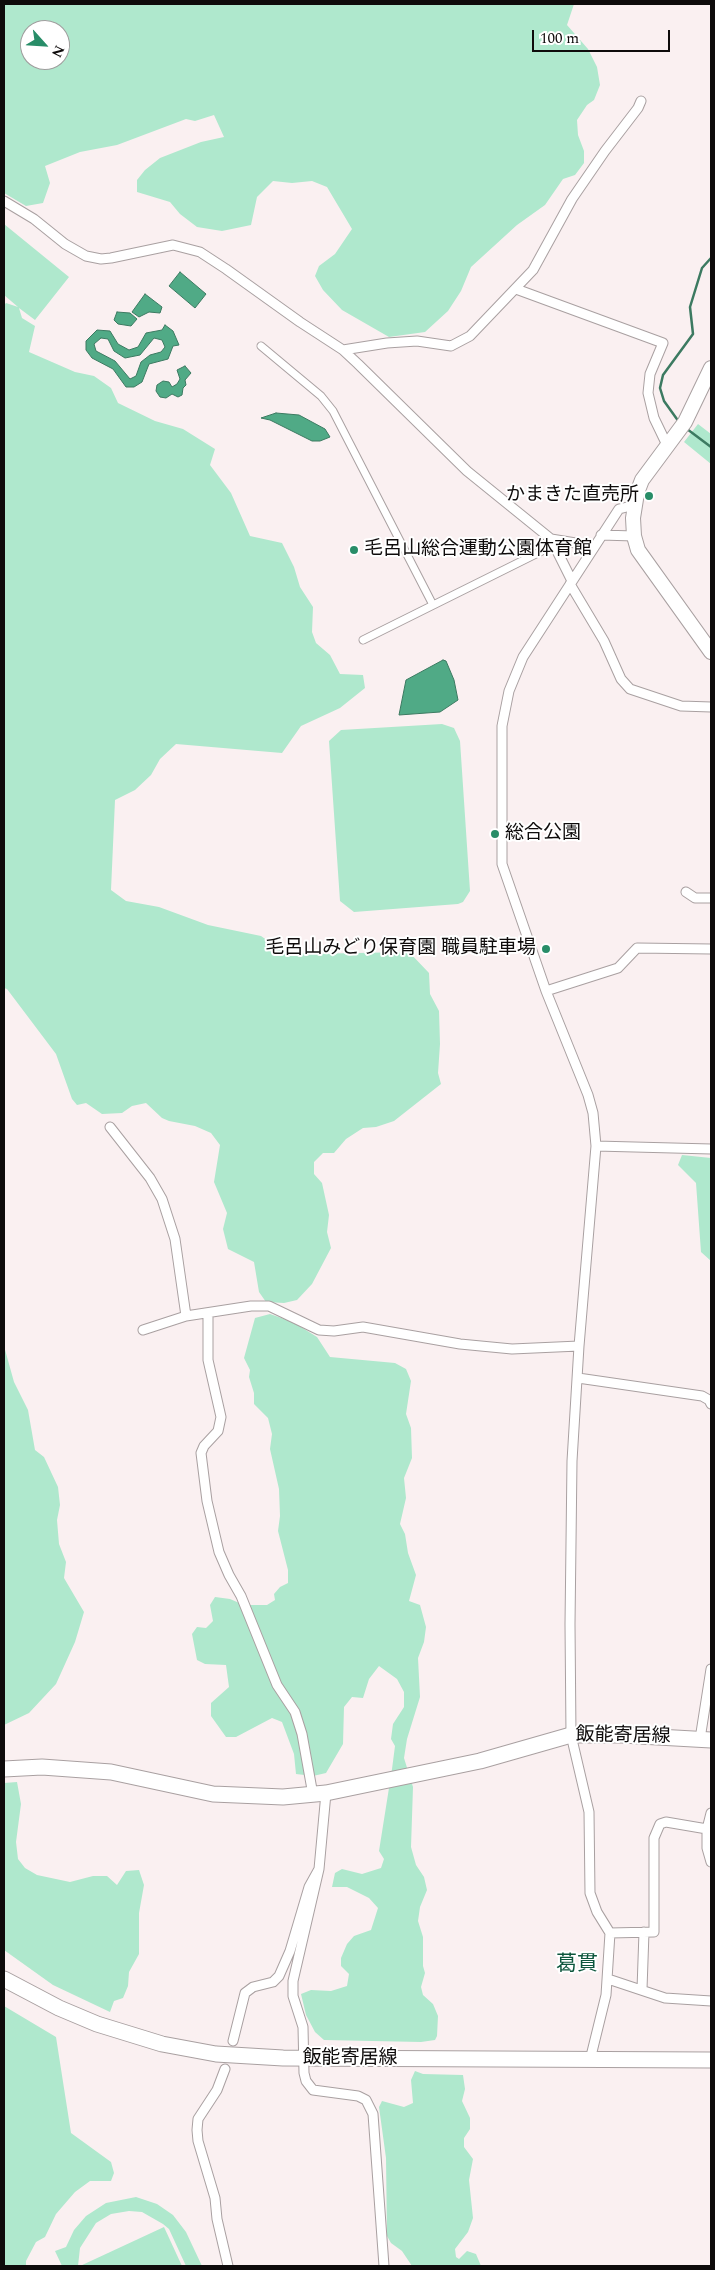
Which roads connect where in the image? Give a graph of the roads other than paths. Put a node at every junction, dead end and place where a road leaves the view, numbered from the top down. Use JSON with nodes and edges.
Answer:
{"nodes":[{"id":1,"x":641,"y":101,"type":"dead end"},
{"id":2,"x":4,"y":201,"type":"edge"},
{"id":3,"x":516,"y":289,"type":"junction"},
{"id":4,"x":261,"y":346,"type":"dead end"},
{"id":5,"x":343,"y":350,"type":"junction"},
{"id":6,"x":711,"y":368,"type":"edge"},
{"id":7,"x":667,"y":445,"type":"junction"},
{"id":8,"x":635,"y":505,"type":"junction"},
{"id":9,"x":601,"y":535,"type":"junction"},
{"id":10,"x":634,"y":536,"type":"junction"},
{"id":11,"x":553,"y":542,"type":"junction"},
{"id":12,"x":594,"y":546,"type":"junction"},
{"id":13,"x":571,"y":582,"type":"junction"},
{"id":14,"x":433,"y":605,"type":"junction"},
{"id":15,"x":363,"y":640,"type":"dead end"},
{"id":16,"x":711,"y":652,"type":"edge"},
{"id":17,"x":711,"y":707,"type":"edge"},
{"id":18,"x":686,"y":892,"type":"dead end"},
{"id":19,"x":711,"y":898,"type":"edge"},
{"id":20,"x":711,"y":948,"type":"edge"},
{"id":21,"x":546,"y":991,"type":"junction"},
{"id":22,"x":110,"y":1127,"type":"dead end"},
{"id":23,"x":596,"y":1146,"type":"junction"},
{"id":24,"x":711,"y":1149,"type":"edge"},
{"id":25,"x":208,"y":1314,"type":"junction"},
{"id":26,"x":186,"y":1316,"type":"junction"},
{"id":27,"x":143,"y":1330,"type":"dead end"},
{"id":28,"x":579,"y":1346,"type":"junction"},
{"id":29,"x":578,"y":1378,"type":"junction"},
{"id":30,"x":711,"y":1404,"type":"edge"},
{"id":31,"x":711,"y":1669,"type":"edge"},
{"id":32,"x":571,"y":1735,"type":"junction"},
{"id":33,"x":706,"y":1739,"type":"edge"},
{"id":34,"x":4,"y":1769,"type":"edge"},
{"id":35,"x":319,"y":1794,"type":"junction"},
{"id":36,"x":711,"y":1813,"type":"edge"},
{"id":37,"x":706,"y":1829,"type":"junction"},
{"id":38,"x":711,"y":1862,"type":"edge"},
{"id":39,"x":319,"y":1869,"type":"junction"},
{"id":40,"x":644,"y":1932,"type":"junction"},
{"id":41,"x":610,"y":1933,"type":"junction"},
{"id":42,"x":4,"y":1979,"type":"edge"},
{"id":43,"x":608,"y":1979,"type":"junction"},
{"id":44,"x":642,"y":1989,"type":"junction"},
{"id":45,"x":711,"y":2001,"type":"edge"},
{"id":46,"x":233,"y":2041,"type":"dead end"},
{"id":47,"x":303,"y":2058,"type":"junction"},
{"id":48,"x":590,"y":2060,"type":"junction"},
{"id":49,"x":711,"y":2060,"type":"edge"},
{"id":50,"x":225,"y":2069,"type":"dead end"},
{"id":51,"x":228,"y":2266,"type":"edge"},
{"id":52,"x":384,"y":2266,"type":"edge"}],
"edges":[{"from":1,"to":3,"type":"street"},
{"from":2,"to":5,"type":"street"},
{"from":3,"to":5,"type":"street"},
{"from":3,"to":7,"type":"street"},
{"from":4,"to":14,"type":"street"},
{"from":5,"to":11,"type":"street"},
{"from":6,"to":7,"type":"main road"},
{"from":7,"to":8,"type":"main road"},
{"from":8,"to":9,"type":"street"},
{"from":8,"to":10,"type":"main road"},
{"from":9,"to":10,"type":"street"},
{"from":9,"to":12,"type":"street"},
{"from":10,"to":16,"type":"main road"},
{"from":11,"to":12,"type":"street"},
{"from":11,"to":13,"type":"street"},
{"from":11,"to":14,"type":"street"},
{"from":12,"to":13,"type":"street"},
{"from":13,"to":17,"type":"street"},
{"from":13,"to":21,"type":"street"},
{"from":14,"to":15,"type":"street"},
{"from":18,"to":19,"type":"street"},
{"from":20,"to":21,"type":"street"},
{"from":21,"to":23,"type":"street"},
{"from":22,"to":26,"type":"street"},
{"from":23,"to":24,"type":"street"},
{"from":23,"to":28,"type":"street"},
{"from":25,"to":26,"type":"street"},
{"from":25,"to":28,"type":"street"},
{"from":25,"to":35,"type":"street"},
{"from":26,"to":27,"type":"street"},
{"from":28,"to":29,"type":"street"},
{"from":29,"to":30,"type":"street"},
{"from":29,"to":32,"type":"street"},
{"from":31,"to":33,"type":"street"},
{"from":32,"to":33,"type":"main road","name":"飯能寄居線"},
{"from":32,"to":35,"type":"main road","name":"飯能寄居線"},
{"from":32,"to":41,"type":"street"},
{"from":34,"to":35,"type":"main road","name":"飯能寄居線"},
{"from":35,"to":39,"type":"street"},
{"from":36,"to":37,"type":"street"},
{"from":37,"to":38,"type":"street"},
{"from":37,"to":40,"type":"street"},
{"from":39,"to":46,"type":"street"},
{"from":39,"to":47,"type":"street"},
{"from":40,"to":41,"type":"street"},
{"from":40,"to":44,"type":"street"},
{"from":41,"to":43,"type":"street"},
{"from":42,"to":47,"type":"main road","name":"飯能寄居線"},
{"from":43,"to":44,"type":"street"},
{"from":43,"to":48,"type":"street"},
{"from":44,"to":45,"type":"street"},
{"from":47,"to":48,"type":"main road","name":"飯能寄居線"},
{"from":47,"to":52,"type":"street"},
{"from":48,"to":49,"type":"main road","name":"飯能寄居線"},
{"from":50,"to":51,"type":"street"}]}
